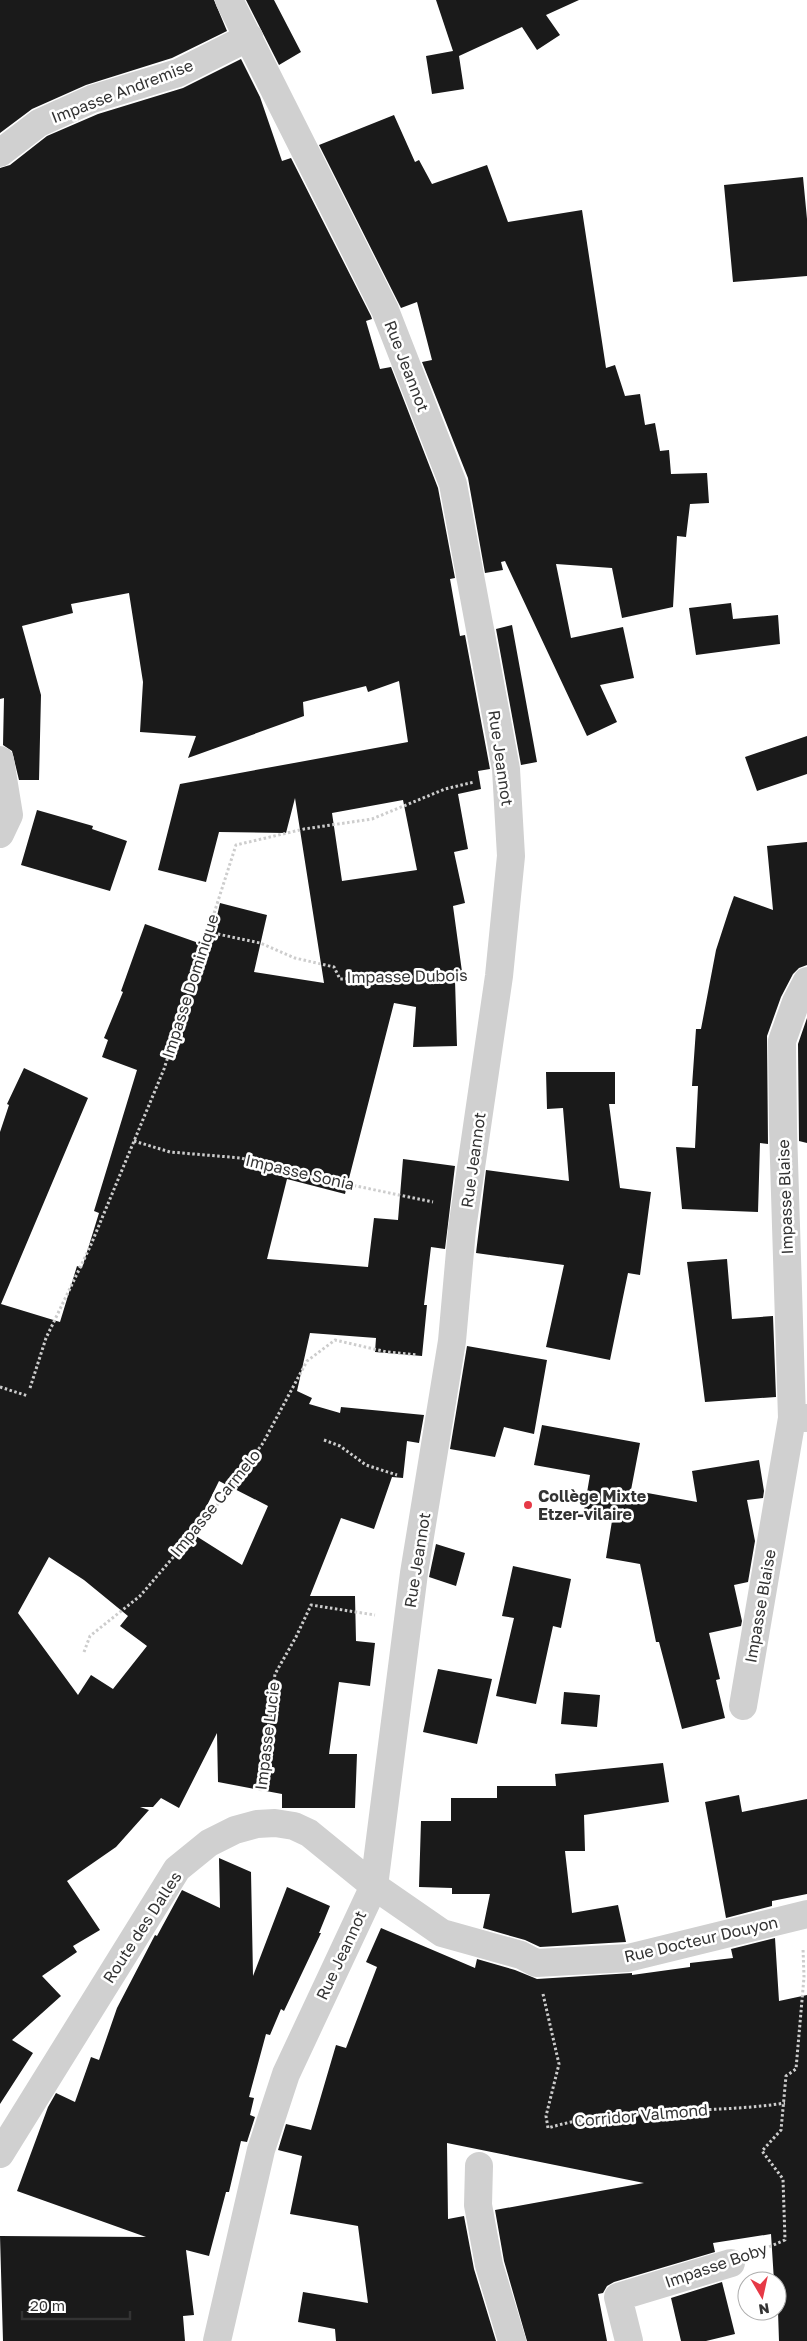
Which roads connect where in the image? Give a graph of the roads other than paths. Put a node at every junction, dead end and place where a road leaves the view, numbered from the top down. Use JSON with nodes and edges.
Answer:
{"nodes":[{"id":1,"x":229,"y":0,"type":"edge"},
{"id":2,"x":249,"y":37,"type":"junction"},
{"id":3,"x":0,"y":154,"type":"edge"},
{"id":4,"x":0,"y":760,"type":"edge"},
{"id":5,"x":0,"y":834,"type":"edge"},
{"id":6,"x":807,"y":981,"type":"edge"},
{"id":7,"x":800,"y":1418,"type":"edge"},
{"id":8,"x":743,"y":1706,"type":"dead end"},
{"id":9,"x":374,"y":1886,"type":"junction"},
{"id":10,"x":805,"y":1914,"type":"edge"},
{"id":11,"x":0,"y":2154,"type":"edge"},
{"id":12,"x":479,"y":2166,"type":"dead end"},
{"id":13,"x":731,"y":2263,"type":"road end"},
{"id":14,"x":218,"y":2341,"type":"edge"},
{"id":15,"x":512,"y":2341,"type":"edge"},
{"id":16,"x":629,"y":2341,"type":"edge"}],
"edges":[{"from":1,"to":2,"type":"street","name":"Rue Jeannot"},
{"from":2,"to":3,"type":"street","name":"Impasse Andremise"},
{"from":2,"to":9,"type":"street","name":"Rue Jeannot"},
{"from":4,"to":5,"type":"street"},
{"from":6,"to":7,"type":"street","name":"Impasse Blaise"},
{"from":7,"to":8,"type":"street","name":"Impasse Blaise"},
{"from":9,"to":10,"type":"street","name":"Rue Docteur Douyon"},
{"from":9,"to":11,"type":"street","name":"Route des Dalles"},
{"from":9,"to":14,"type":"street","name":"Rue Jeannot"},
{"from":12,"to":15,"type":"street"},
{"from":13,"to":16,"type":"street","name":"Impasse Boby"}]}
